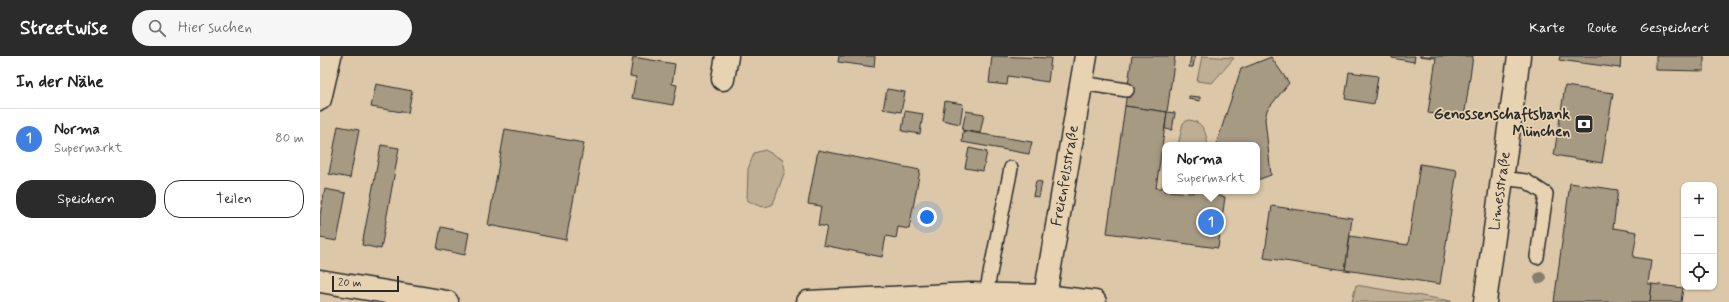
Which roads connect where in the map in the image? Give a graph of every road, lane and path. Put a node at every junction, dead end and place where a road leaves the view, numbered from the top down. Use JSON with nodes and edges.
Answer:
{"nodes":[{"id":1,"x":330,"y":56,"type":"edge"},
{"id":2,"x":727,"y":56,"type":"edge"},
{"id":3,"x":1086,"y":56,"type":"edge"},
{"id":4,"x":1519,"y":56,"type":"edge"},
{"id":5,"x":723,"y":79,"type":"dead end"},
{"id":6,"x":1081,"y":83,"type":"junction"},
{"id":7,"x":1127,"y":90,"type":"dead end"},
{"id":8,"x":320,"y":98,"type":"edge"},
{"id":9,"x":1011,"y":168,"type":"dead end"},
{"id":10,"x":1502,"y":178,"type":"junction"},
{"id":11,"x":1537,"y":257,"type":"dead end"},
{"id":12,"x":320,"y":280,"type":"edge"},
{"id":13,"x":986,"y":294,"type":"junction"},
{"id":14,"x":1044,"y":296,"type":"junction"},
{"id":15,"x":447,"y":302,"type":"edge"},
{"id":16,"x":808,"y":302,"type":"edge"},
{"id":17,"x":1095,"y":302,"type":"edge"},
{"id":18,"x":1485,"y":302,"type":"edge"}],
"edges":[{"from":1,"to":8,"type":"street"},
{"from":2,"to":5,"type":"street"},
{"from":3,"to":6,"type":"street","name":"Freienfelsstraße"},
{"from":4,"to":10,"type":"street","name":"Limesstraße"},
{"from":6,"to":7,"type":"lane"},
{"from":6,"to":14,"type":"street","name":"Freienfelsstraße"},
{"from":9,"to":13,"type":"lane"},
{"from":10,"to":11,"type":"lane"},
{"from":10,"to":18,"type":"street","name":"Limesstraße"},
{"from":12,"to":15,"type":"street"},
{"from":13,"to":14,"type":"street"},
{"from":13,"to":16,"type":"street"},
{"from":14,"to":17,"type":"street"}]}
